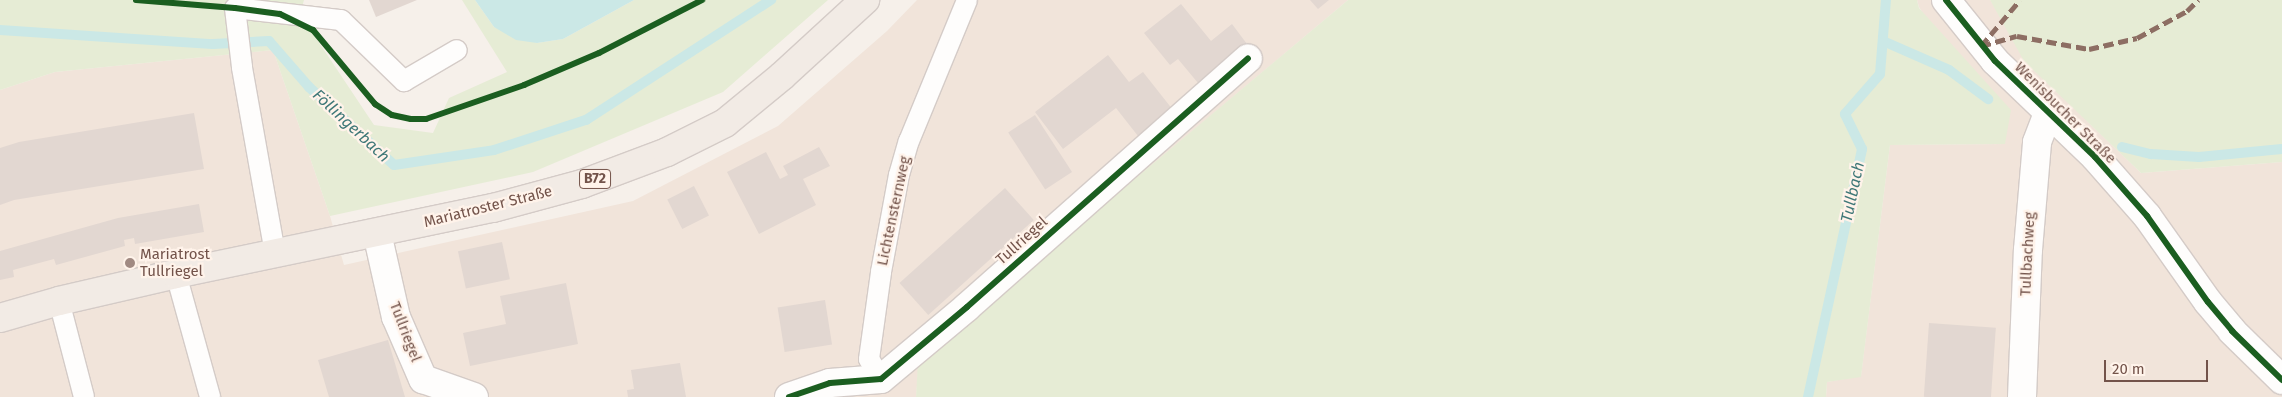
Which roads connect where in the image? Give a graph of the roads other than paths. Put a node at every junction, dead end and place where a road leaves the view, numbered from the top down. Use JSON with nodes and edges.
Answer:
{"nodes":[{"id":1,"x":865,"y":0,"type":"edge"},
{"id":2,"x":967,"y":0,"type":"edge"},
{"id":3,"x":1946,"y":0,"type":"edge"},
{"id":4,"x":457,"y":50,"type":"dead end"},
{"id":5,"x":1248,"y":58,"type":"dead end"},
{"id":6,"x":2048,"y":113,"type":"junction"},
{"id":7,"x":377,"y":233,"type":"junction"},
{"id":8,"x":275,"y":253,"type":"junction"},
{"id":9,"x":176,"y":274,"type":"junction"},
{"id":10,"x":58,"y":301,"type":"junction"},
{"id":11,"x":0,"y":318,"type":"edge"},
{"id":12,"x":2282,"y":380,"type":"edge"},
{"id":13,"x":886,"y":388,"type":"edge"},
{"id":14,"x":84,"y":397,"type":"edge"},
{"id":15,"x":210,"y":397,"type":"edge"},
{"id":16,"x":474,"y":397,"type":"edge"},
{"id":17,"x":789,"y":397,"type":"edge"},
{"id":18,"x":2022,"y":397,"type":"edge"}],
"edges":[{"from":1,"to":7,"type":"main road","name":"Mariatroster Straße","number":"B72"},
{"from":2,"to":13,"type":"lane","name":"Lichtensternweg"},
{"from":3,"to":6,"type":"street","name":"Wenisbucher Straße"},
{"from":4,"to":8,"type":"lane"},
{"from":5,"to":13,"type":"street","name":"Tullriegel"},
{"from":6,"to":12,"type":"street","name":"Wenisbucher Straße"},
{"from":6,"to":18,"type":"street","name":"Tullbachweg"},
{"from":7,"to":8,"type":"main road","name":"Mariatroster Straße","number":"B72"},
{"from":7,"to":16,"type":"street","name":"Tullriegel"},
{"from":8,"to":9,"type":"main road","name":"Mariatroster Straße","number":"B72"},
{"from":9,"to":10,"type":"main road","name":"Mariatroster Straße","number":"B72"},
{"from":9,"to":15,"type":"lane"},
{"from":10,"to":11,"type":"main road","name":"Mariatroster Straße","number":"B72"},
{"from":10,"to":14,"type":"lane"},
{"from":13,"to":17,"type":"street"}]}
